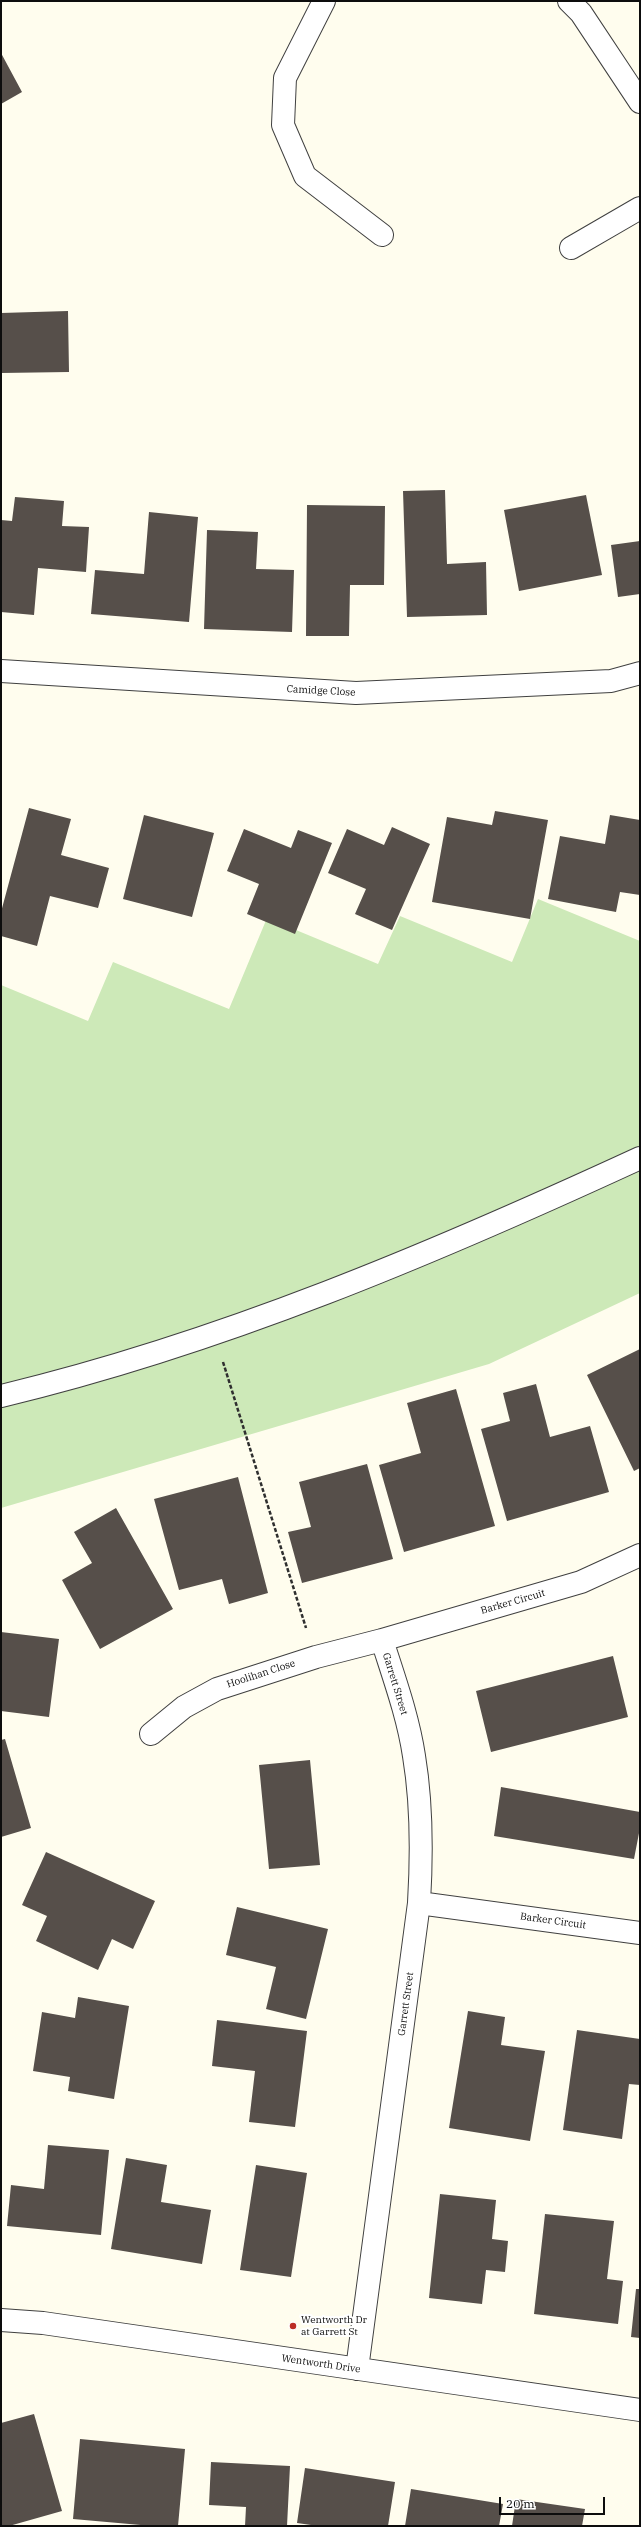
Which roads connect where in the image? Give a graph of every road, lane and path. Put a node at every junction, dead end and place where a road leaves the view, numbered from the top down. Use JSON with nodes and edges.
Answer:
{"nodes":[{"id":1,"x":324,"y":1,"type":"edge"},
{"id":2,"x":569,"y":1,"type":"edge"},
{"id":3,"x":640,"y":102,"type":"edge"},
{"id":4,"x":640,"y":208,"type":"edge"},
{"id":5,"x":382,"y":235,"type":"dead end"},
{"id":6,"x":571,"y":248,"type":"dead end"},
{"id":7,"x":1,"y":672,"type":"edge"},
{"id":8,"x":640,"y":673,"type":"edge"},
{"id":9,"x":640,"y":1158,"type":"edge"},
{"id":10,"x":214,"y":1333,"type":"junction"},
{"id":11,"x":1,"y":1396,"type":"edge"},
{"id":12,"x":640,"y":1555,"type":"edge"},
{"id":13,"x":382,"y":1640,"type":"junction"},
{"id":14,"x":316,"y":1657,"type":"junction"},
{"id":15,"x":151,"y":1734,"type":"dead end"},
{"id":16,"x":419,"y":1902,"type":"junction"},
{"id":17,"x":640,"y":1933,"type":"edge"},
{"id":18,"x":1,"y":2320,"type":"edge"},
{"id":19,"x":357,"y":2369,"type":"junction"},
{"id":20,"x":640,"y":2410,"type":"edge"}],
"edges":[{"from":1,"to":5,"type":"street"},
{"from":2,"to":3,"type":"street"},
{"from":4,"to":6,"type":"street"},
{"from":7,"to":8,"type":"street","name":"Camidge Close"},
{"from":9,"to":10,"type":"street"},
{"from":10,"to":11,"type":"street"},
{"from":10,"to":14,"type":"path"},
{"from":12,"to":13,"type":"street","name":"Barker Circuit"},
{"from":13,"to":14,"type":"street","name":"Hoolihan Close"},
{"from":13,"to":16,"type":"street","name":"Garrett Street"},
{"from":14,"to":15,"type":"street","name":"Hoolihan Close"},
{"from":16,"to":17,"type":"street","name":"Barker Circuit"},
{"from":16,"to":19,"type":"street","name":"Garrett Street"},
{"from":18,"to":19,"type":"street","name":"Wentworth Drive"},
{"from":19,"to":20,"type":"street","name":"Wentworth Drive"}]}
